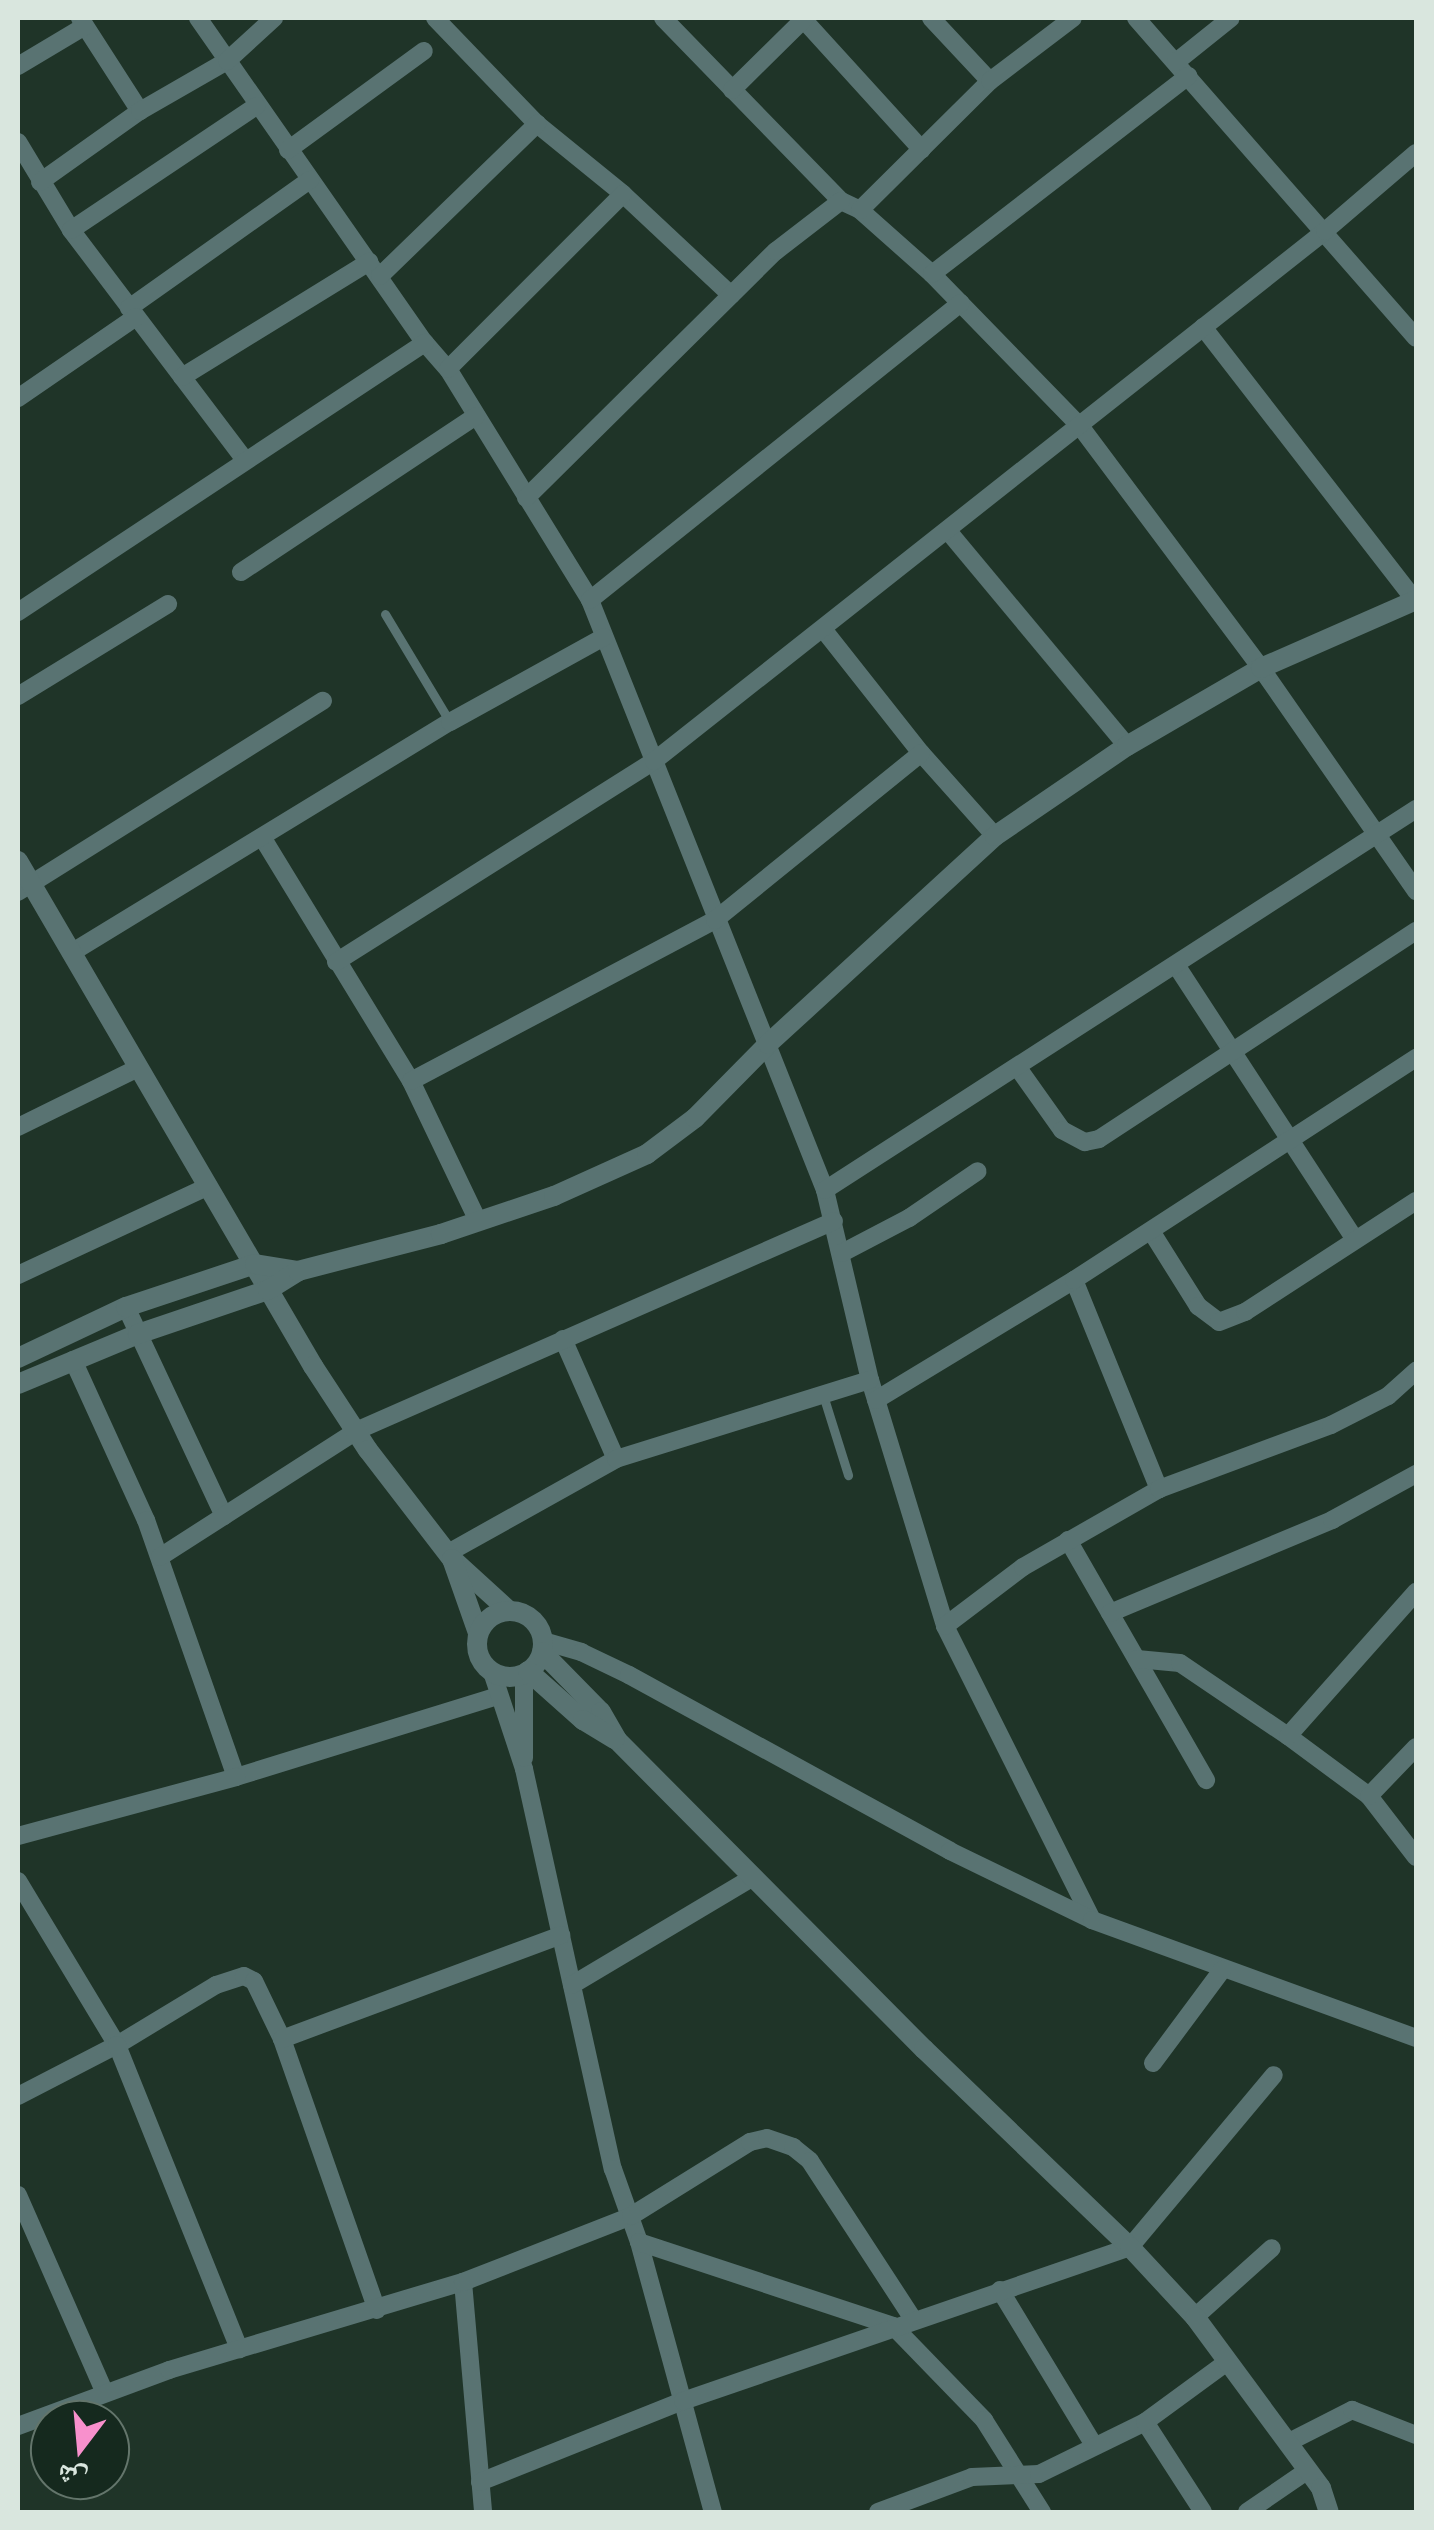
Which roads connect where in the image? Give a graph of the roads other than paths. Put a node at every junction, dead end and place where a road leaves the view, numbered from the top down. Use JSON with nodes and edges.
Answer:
{"nodes":[{"id":1,"x":198,"y":18,"type":"edge"},
{"id":2,"x":217,"y":18,"type":"edge"},
{"id":3,"x":274,"y":18,"type":"edge"},
{"id":4,"x":435,"y":18,"type":"edge"},
{"id":5,"x":663,"y":18,"type":"edge"},
{"id":6,"x":804,"y":18,"type":"edge"},
{"id":7,"x":931,"y":18,"type":"edge"},
{"id":8,"x":1073,"y":18,"type":"edge"},
{"id":9,"x":1136,"y":18,"type":"edge"},
{"id":10,"x":1231,"y":18,"type":"edge"},
{"id":11,"x":83,"y":22,"type":"edge"},
{"id":12,"x":424,"y":51,"type":"dead end"},
{"id":13,"x":222,"y":53,"type":"junction"},
{"id":14,"x":18,"y":66,"type":"edge"},
{"id":15,"x":1182,"y":69,"type":"junction"},
{"id":16,"x":990,"y":81,"type":"junction"},
{"id":17,"x":732,"y":90,"type":"junction"},
{"id":18,"x":256,"y":106,"type":"junction"},
{"id":19,"x":140,"y":110,"type":"junction"},
{"id":20,"x":538,"y":124,"type":"junction"},
{"id":21,"x":18,"y":142,"type":"edge"},
{"id":22,"x":288,"y":150,"type":"junction"},
{"id":23,"x":922,"y":150,"type":"junction"},
{"id":24,"x":1416,"y":153,"type":"edge"},
{"id":25,"x":310,"y":180,"type":"junction"},
{"id":26,"x":40,"y":182,"type":"junction"},
{"id":27,"x":623,"y":194,"type":"junction"},
{"id":28,"x":842,"y":201,"type":"junction"},
{"id":29,"x":860,"y":210,"type":"junction"},
{"id":30,"x":71,"y":230,"type":"junction"},
{"id":31,"x":1325,"y":231,"type":"junction"},
{"id":32,"x":374,"y":269,"type":"junction"},
{"id":33,"x":932,"y":274,"type":"junction"},
{"id":34,"x":731,"y":296,"type":"junction"},
{"id":35,"x":962,"y":303,"type":"junction"},
{"id":36,"x":132,"y":313,"type":"junction"},
{"id":37,"x":1203,"y":327,"type":"junction"},
{"id":38,"x":1416,"y":338,"type":"edge"},
{"id":39,"x":425,"y":343,"type":"junction"},
{"id":40,"x":448,"y":369,"type":"junction"},
{"id":41,"x":182,"y":377,"type":"junction"},
{"id":42,"x":18,"y":398,"type":"edge"},
{"id":43,"x":476,"y":416,"type":"junction"},
{"id":44,"x":1080,"y":426,"type":"junction"},
{"id":45,"x":244,"y":460,"type":"junction"},
{"id":46,"x":526,"y":498,"type":"junction"},
{"id":47,"x":948,"y":530,"type":"junction"},
{"id":48,"x":241,"y":572,"type":"dead end"},
{"id":49,"x":590,"y":600,"type":"junction"},
{"id":50,"x":1416,"y":600,"type":"edge"},
{"id":51,"x":168,"y":604,"type":"dead end"},
{"id":52,"x":18,"y":612,"type":"edge"},
{"id":53,"x":386,"y":614,"type":"dead end"},
{"id":54,"x":823,"y":629,"type":"junction"},
{"id":55,"x":604,"y":637,"type":"junction"},
{"id":56,"x":1261,"y":668,"type":"junction"},
{"id":57,"x":18,"y":696,"type":"edge"},
{"id":58,"x":323,"y":701,"type":"dead end"},
{"id":59,"x":450,"y":722,"type":"junction"},
{"id":60,"x":1126,"y":746,"type":"junction"},
{"id":61,"x":921,"y":753,"type":"junction"},
{"id":62,"x":654,"y":761,"type":"junction"},
{"id":63,"x":1416,"y":809,"type":"edge"},
{"id":64,"x":1376,"y":834,"type":"junction"},
{"id":65,"x":995,"y":836,"type":"junction"},
{"id":66,"x":262,"y":837,"type":"junction"},
{"id":67,"x":18,"y":861,"type":"edge"},
{"id":68,"x":24,"y":889,"type":"edge"},
{"id":69,"x":1416,"y":892,"type":"edge"},
{"id":70,"x":716,"y":920,"type":"junction"},
{"id":71,"x":1416,"y":931,"type":"edge"},
{"id":72,"x":70,"y":953,"type":"junction"},
{"id":73,"x":336,"y":962,"type":"junction"},
{"id":74,"x":1176,"y":964,"type":"junction"},
{"id":75,"x":768,"y":1044,"type":"junction"},
{"id":76,"x":1236,"y":1053,"type":"junction"},
{"id":77,"x":1416,"y":1058,"type":"edge"},
{"id":78,"x":138,"y":1068,"type":"junction"},
{"id":79,"x":1018,"y":1068,"type":"junction"},
{"id":80,"x":411,"y":1081,"type":"junction"},
{"id":81,"x":18,"y":1127,"type":"edge"},
{"id":82,"x":1289,"y":1138,"type":"junction"},
{"id":83,"x":978,"y":1171,"type":"dead end"},
{"id":84,"x":207,"y":1187,"type":"junction"},
{"id":85,"x":825,"y":1190,"type":"junction"},
{"id":86,"x":1416,"y":1201,"type":"edge"},
{"id":87,"x":478,"y":1221,"type":"junction"},
{"id":88,"x":834,"y":1221,"type":"junction"},
{"id":89,"x":1151,"y":1231,"type":"junction"},
{"id":90,"x":1355,"y":1240,"type":"junction"},
{"id":91,"x":842,"y":1253,"type":"junction"},
{"id":92,"x":255,"y":1264,"type":"junction"},
{"id":93,"x":298,"y":1271,"type":"junction"},
{"id":94,"x":18,"y":1275,"type":"edge"},
{"id":95,"x":1074,"y":1280,"type":"junction"},
{"id":96,"x":268,"y":1290,"type":"junction"},
{"id":97,"x":126,"y":1308,"type":"junction"},
{"id":98,"x":138,"y":1334,"type":"junction"},
{"id":99,"x":562,"y":1339,"type":"junction"},
{"id":100,"x":18,"y":1358,"type":"edge"},
{"id":101,"x":73,"y":1360,"type":"junction"},
{"id":102,"x":1416,"y":1371,"type":"edge"},
{"id":103,"x":870,"y":1380,"type":"junction"},
{"id":104,"x":18,"y":1384,"type":"edge"},
{"id":105,"x":823,"y":1396,"type":"junction"},
{"id":106,"x":876,"y":1400,"type":"junction"},
{"id":107,"x":356,"y":1431,"type":"junction"},
{"id":108,"x":616,"y":1459,"type":"junction"},
{"id":109,"x":1416,"y":1474,"type":"edge"},
{"id":110,"x":848,"y":1475,"type":"dead end"},
{"id":111,"x":1159,"y":1490,"type":"junction"},
{"id":112,"x":224,"y":1516,"type":"junction"},
{"id":113,"x":1068,"y":1540,"type":"junction"},
{"id":114,"x":450,"y":1556,"type":"junction"},
{"id":115,"x":160,"y":1558,"type":"junction"},
{"id":116,"x":1416,"y":1592,"type":"edge"},
{"id":117,"x":508,"y":1610,"type":"junction"},
{"id":118,"x":1110,"y":1612,"type":"junction"},
{"id":119,"x":945,"y":1626,"type":"junction"},
{"id":120,"x":478,"y":1633,"type":"junction"},
{"id":121,"x":543,"y":1646,"type":"junction"},
{"id":122,"x":1137,"y":1659,"type":"junction"},
{"id":123,"x":492,"y":1672,"type":"junction"},
{"id":124,"x":526,"y":1672,"type":"junction"},
{"id":125,"x":498,"y":1696,"type":"junction"},
{"id":126,"x":1288,"y":1736,"type":"junction"},
{"id":127,"x":616,"y":1740,"type":"junction"},
{"id":128,"x":1416,"y":1747,"type":"edge"},
{"id":129,"x":524,"y":1769,"type":"junction"},
{"id":130,"x":236,"y":1777,"type":"junction"},
{"id":131,"x":1206,"y":1780,"type":"dead end"},
{"id":132,"x":1369,"y":1796,"type":"junction"},
{"id":133,"x":18,"y":1836,"type":"edge"},
{"id":134,"x":1416,"y":1857,"type":"edge"},
{"id":135,"x":753,"y":1877,"type":"junction"},
{"id":136,"x":18,"y":1881,"type":"edge"},
{"id":137,"x":1092,"y":1920,"type":"junction"},
{"id":138,"x":561,"y":1934,"type":"junction"},
{"id":139,"x":1222,"y":1970,"type":"junction"},
{"id":140,"x":572,"y":1985,"type":"junction"},
{"id":141,"x":1416,"y":2038,"type":"edge"},
{"id":142,"x":282,"y":2039,"type":"junction"},
{"id":143,"x":117,"y":2045,"type":"junction"},
{"id":144,"x":1152,"y":2064,"type":"dead end"},
{"id":145,"x":1274,"y":2075,"type":"dead end"},
{"id":146,"x":18,"y":2096,"type":"edge"},
{"id":147,"x":18,"y":2195,"type":"edge"},
{"id":148,"x":631,"y":2216,"type":"junction"},
{"id":149,"x":639,"y":2242,"type":"junction"},
{"id":150,"x":1130,"y":2247,"type":"junction"},
{"id":151,"x":1272,"y":2248,"type":"dead end"},
{"id":152,"x":463,"y":2282,"type":"junction"},
{"id":153,"x":1000,"y":2290,"type":"junction"},
{"id":154,"x":377,"y":2310,"type":"junction"},
{"id":155,"x":1195,"y":2318,"type":"junction"},
{"id":156,"x":912,"y":2319,"type":"junction"},
{"id":157,"x":893,"y":2326,"type":"junction"},
{"id":158,"x":239,"y":2349,"type":"junction"},
{"id":159,"x":1227,"y":2362,"type":"junction"},
{"id":160,"x":106,"y":2393,"type":"junction"},
{"id":161,"x":682,"y":2402,"type":"junction"},
{"id":162,"x":1145,"y":2422,"type":"junction"},
{"id":163,"x":18,"y":2426,"type":"edge"},
{"id":164,"x":1416,"y":2435,"type":"edge"},
{"id":165,"x":1289,"y":2442,"type":"junction"},
{"id":166,"x":1094,"y":2445,"type":"junction"},
{"id":167,"x":1308,"y":2470,"type":"junction"},
{"id":168,"x":1020,"y":2473,"type":"junction"},
{"id":169,"x":480,"y":2482,"type":"junction"},
{"id":170,"x":902,"y":2509,"type":"edge"},
{"id":171,"x":482,"y":2512,"type":"edge"},
{"id":172,"x":713,"y":2512,"type":"edge"},
{"id":173,"x":878,"y":2512,"type":"edge"},
{"id":174,"x":1042,"y":2512,"type":"edge"},
{"id":175,"x":1203,"y":2512,"type":"edge"},
{"id":176,"x":1247,"y":2512,"type":"edge"},
{"id":177,"x":1329,"y":2512,"type":"edge"}],
"edges":[{"from":1,"to":13,"type":"street"},
{"from":2,"to":13,"type":"street"},
{"from":3,"to":13,"type":"street"},
{"from":4,"to":20,"type":"street"},
{"from":5,"to":17,"type":"street"},
{"from":6,"to":17,"type":"street"},
{"from":6,"to":23,"type":"street"},
{"from":7,"to":16,"type":"street"},
{"from":8,"to":16,"type":"street"},
{"from":9,"to":15,"type":"street"},
{"from":10,"to":15,"type":"street"},
{"from":11,"to":14,"type":"street"},
{"from":11,"to":19,"type":"street"},
{"from":12,"to":22,"type":"street"},
{"from":13,"to":18,"type":"street"},
{"from":13,"to":19,"type":"street"},
{"from":15,"to":31,"type":"street"},
{"from":15,"to":33,"type":"street"},
{"from":16,"to":23,"type":"street"},
{"from":17,"to":28,"type":"street"},
{"from":18,"to":22,"type":"street"},
{"from":18,"to":30,"type":"street"},
{"from":19,"to":26,"type":"street"},
{"from":20,"to":27,"type":"street"},
{"from":20,"to":32,"type":"street"},
{"from":21,"to":26,"type":"street"},
{"from":22,"to":25,"type":"street"},
{"from":23,"to":29,"type":"street"},
{"from":24,"to":31,"type":"street"},
{"from":25,"to":32,"type":"street"},
{"from":25,"to":36,"type":"street"},
{"from":26,"to":30,"type":"street"},
{"from":27,"to":34,"type":"street"},
{"from":27,"to":40,"type":"street"},
{"from":28,"to":29,"type":"street"},
{"from":28,"to":34,"type":"street"},
{"from":29,"to":33,"type":"street"},
{"from":30,"to":36,"type":"street"},
{"from":31,"to":37,"type":"street"},
{"from":31,"to":38,"type":"street"},
{"from":32,"to":39,"type":"street"},
{"from":32,"to":41,"type":"street"},
{"from":33,"to":35,"type":"street"},
{"from":34,"to":46,"type":"street"},
{"from":35,"to":44,"type":"street"},
{"from":35,"to":49,"type":"street"},
{"from":36,"to":41,"type":"street"},
{"from":36,"to":42,"type":"street"},
{"from":37,"to":44,"type":"street"},
{"from":37,"to":50,"type":"street"},
{"from":39,"to":40,"type":"street"},
{"from":39,"to":45,"type":"street"},
{"from":40,"to":43,"type":"street"},
{"from":41,"to":45,"type":"street"},
{"from":43,"to":46,"type":"street"},
{"from":43,"to":48,"type":"street"},
{"from":44,"to":47,"type":"street"},
{"from":44,"to":56,"type":"street"},
{"from":45,"to":52,"type":"street"},
{"from":46,"to":49,"type":"street"},
{"from":47,"to":54,"type":"street"},
{"from":47,"to":60,"type":"street"},
{"from":49,"to":55,"type":"street"},
{"from":50,"to":56,"type":"street"},
{"from":51,"to":57,"type":"street"},
{"from":53,"to":59,"type":"lane"},
{"from":54,"to":61,"type":"street"},
{"from":54,"to":62,"type":"street"},
{"from":55,"to":59,"type":"street"},
{"from":55,"to":62,"type":"street"},
{"from":56,"to":60,"type":"street"},
{"from":56,"to":64,"type":"street"},
{"from":58,"to":68,"type":"street"},
{"from":59,"to":66,"type":"street"},
{"from":60,"to":65,"type":"street"},
{"from":61,"to":65,"type":"street"},
{"from":61,"to":70,"type":"street"},
{"from":62,"to":70,"type":"street"},
{"from":62,"to":73,"type":"street"},
{"from":63,"to":64,"type":"street"},
{"from":64,"to":69,"type":"street"},
{"from":64,"to":74,"type":"street"},
{"from":65,"to":75,"type":"street"},
{"from":66,"to":72,"type":"street"},
{"from":66,"to":73,"type":"street"},
{"from":67,"to":68,"type":"street"},
{"from":68,"to":72,"type":"street"},
{"from":70,"to":75,"type":"street"},
{"from":70,"to":80,"type":"street"},
{"from":71,"to":76,"type":"street"},
{"from":72,"to":78,"type":"street"},
{"from":73,"to":80,"type":"street"},
{"from":74,"to":76,"type":"street"},
{"from":74,"to":79,"type":"street"},
{"from":75,"to":85,"type":"street"},
{"from":75,"to":87,"type":"street"},
{"from":76,"to":79,"type":"street"},
{"from":76,"to":82,"type":"street"},
{"from":77,"to":82,"type":"street"},
{"from":78,"to":81,"type":"street"},
{"from":78,"to":84,"type":"street"},
{"from":79,"to":85,"type":"street"},
{"from":80,"to":87,"type":"street"},
{"from":82,"to":89,"type":"street"},
{"from":82,"to":90,"type":"street"},
{"from":83,"to":91,"type":"street"},
{"from":84,"to":92,"type":"street"},
{"from":84,"to":94,"type":"street"},
{"from":85,"to":88,"type":"street"},
{"from":86,"to":90,"type":"street"},
{"from":87,"to":93,"type":"street"},
{"from":88,"to":91,"type":"street"},
{"from":88,"to":99,"type":"street"},
{"from":89,"to":90,"type":"street"},
{"from":89,"to":95,"type":"street"},
{"from":91,"to":103,"type":"street"},
{"from":92,"to":93,"type":"street"},
{"from":92,"to":96,"type":"street"},
{"from":92,"to":97,"type":"street"},
{"from":93,"to":96,"type":"street"},
{"from":95,"to":106,"type":"street"},
{"from":95,"to":111,"type":"street"},
{"from":96,"to":98,"type":"street"},
{"from":96,"to":107,"type":"street"},
{"from":97,"to":98,"type":"street"},
{"from":97,"to":100,"type":"street"},
{"from":98,"to":101,"type":"street"},
{"from":98,"to":112,"type":"street"},
{"from":99,"to":107,"type":"street"},
{"from":99,"to":108,"type":"street"},
{"from":101,"to":104,"type":"street"},
{"from":101,"to":115,"type":"street"},
{"from":102,"to":111,"type":"street"},
{"from":103,"to":105,"type":"street"},
{"from":103,"to":106,"type":"street"},
{"from":105,"to":108,"type":"street"},
{"from":105,"to":110,"type":"lane"},
{"from":106,"to":119,"type":"street"},
{"from":107,"to":112,"type":"street"},
{"from":107,"to":114,"type":"street"},
{"from":108,"to":114,"type":"street"},
{"from":109,"to":118,"type":"street"},
{"from":111,"to":113,"type":"street"},
{"from":112,"to":115,"type":"street"},
{"from":113,"to":118,"type":"street"},
{"from":113,"to":119,"type":"street"},
{"from":114,"to":117,"type":"street"},
{"from":114,"to":120,"type":"street"},
{"from":115,"to":130,"type":"street"},
{"from":116,"to":126,"type":"street"},
{"from":117,"to":120,"type":"street"},
{"from":117,"to":121,"type":"street"},
{"from":118,"to":122,"type":"street"},
{"from":119,"to":137,"type":"street"},
{"from":120,"to":123,"type":"street"},
{"from":121,"to":124,"type":"street"},
{"from":121,"to":127,"type":"street"},
{"from":121,"to":137,"type":"street"},
{"from":122,"to":126,"type":"street"},
{"from":122,"to":131,"type":"street"},
{"from":123,"to":124,"type":"street"},
{"from":123,"to":125,"type":"street"},
{"from":124,"to":127,"type":"street"},
{"from":124,"to":129,"type":"street"},
{"from":125,"to":129,"type":"street"},
{"from":125,"to":130,"type":"street"},
{"from":126,"to":132,"type":"street"},
{"from":127,"to":135,"type":"street"},
{"from":128,"to":132,"type":"street"},
{"from":129,"to":138,"type":"street"},
{"from":130,"to":133,"type":"street"},
{"from":132,"to":134,"type":"street"},
{"from":135,"to":140,"type":"street"},
{"from":135,"to":150,"type":"street"},
{"from":136,"to":143,"type":"street"},
{"from":137,"to":139,"type":"street"},
{"from":138,"to":140,"type":"street"},
{"from":138,"to":142,"type":"street"},
{"from":139,"to":141,"type":"street"},
{"from":139,"to":144,"type":"street"},
{"from":140,"to":148,"type":"street"},
{"from":142,"to":143,"type":"street"},
{"from":142,"to":154,"type":"street"},
{"from":143,"to":146,"type":"street"},
{"from":143,"to":158,"type":"street"},
{"from":145,"to":150,"type":"street"},
{"from":147,"to":160,"type":"street"},
{"from":148,"to":149,"type":"street"},
{"from":148,"to":152,"type":"street"},
{"from":148,"to":156,"type":"street"},
{"from":149,"to":157,"type":"street"},
{"from":149,"to":161,"type":"street"},
{"from":150,"to":153,"type":"street"},
{"from":150,"to":155,"type":"street"},
{"from":151,"to":155,"type":"street"},
{"from":152,"to":154,"type":"street"},
{"from":152,"to":169,"type":"street"},
{"from":153,"to":156,"type":"street"},
{"from":153,"to":166,"type":"street"},
{"from":154,"to":158,"type":"street"},
{"from":155,"to":159,"type":"street"},
{"from":156,"to":157,"type":"street"},
{"from":157,"to":161,"type":"street"},
{"from":157,"to":168,"type":"street"},
{"from":158,"to":160,"type":"street"},
{"from":159,"to":162,"type":"street"},
{"from":159,"to":165,"type":"street"},
{"from":160,"to":163,"type":"street"},
{"from":161,"to":169,"type":"street"},
{"from":161,"to":172,"type":"street"},
{"from":162,"to":166,"type":"street"},
{"from":162,"to":175,"type":"street"},
{"from":164,"to":165,"type":"street"},
{"from":165,"to":167,"type":"street"},
{"from":166,"to":168,"type":"street"},
{"from":167,"to":176,"type":"street"},
{"from":167,"to":177,"type":"street"},
{"from":168,"to":170,"type":"street"},
{"from":168,"to":174,"type":"street"},
{"from":169,"to":171,"type":"street"},
{"from":170,"to":173,"type":"street"}]}
